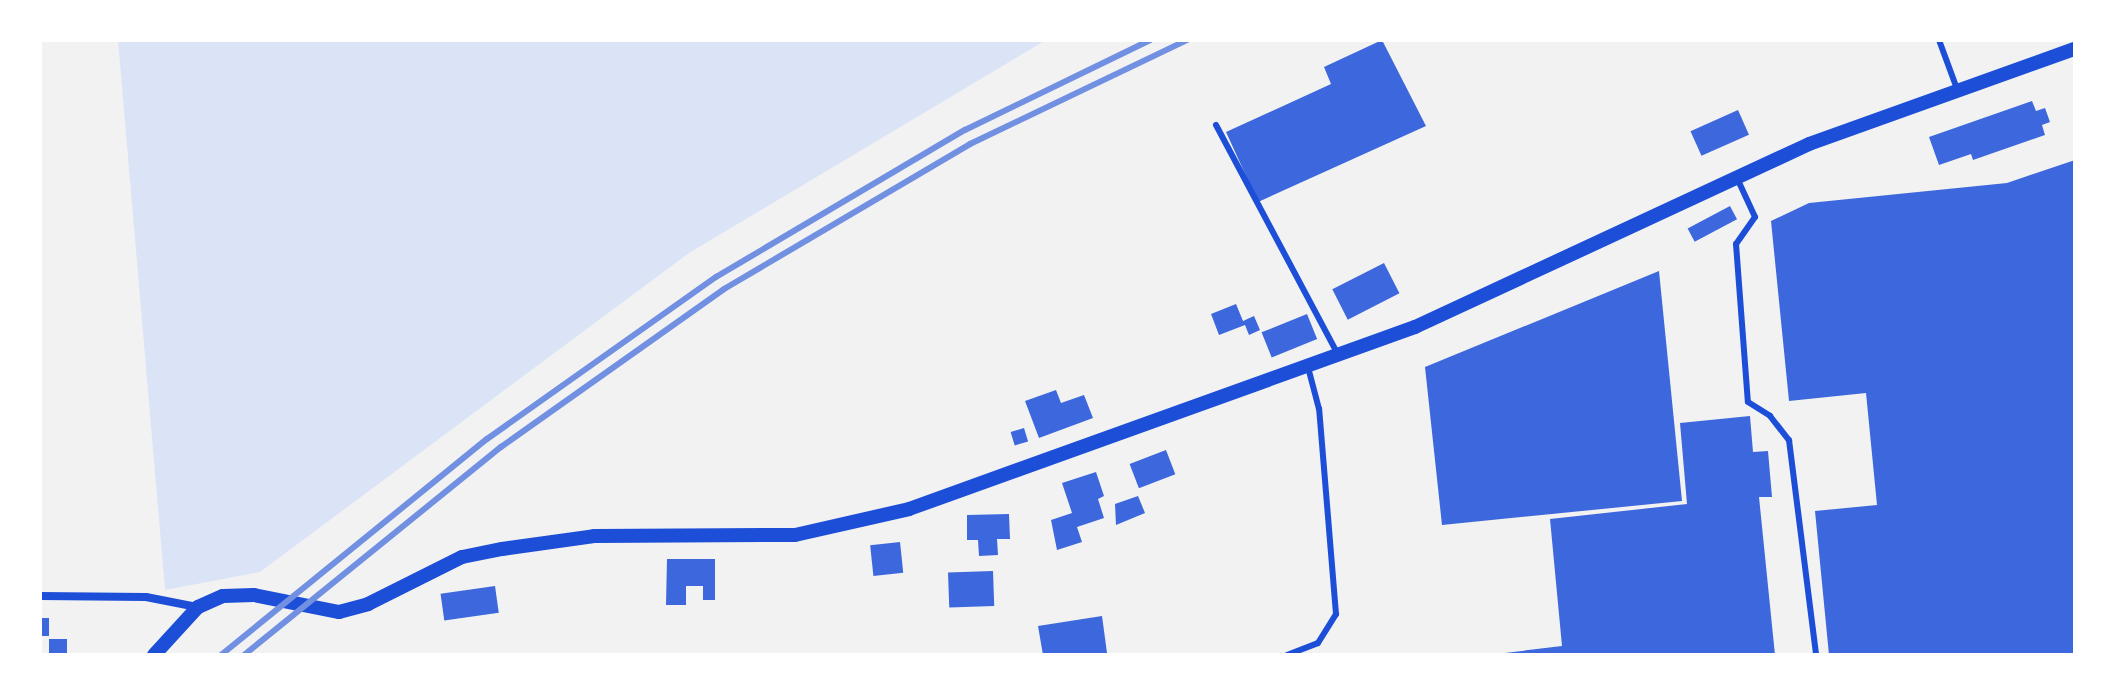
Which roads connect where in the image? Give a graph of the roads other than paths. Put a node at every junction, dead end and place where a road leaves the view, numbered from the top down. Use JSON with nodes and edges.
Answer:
{"nodes":[{"id":1,"x":1939,"y":40,"type":"edge"},
{"id":2,"x":2075,"y":49,"type":"edge"},
{"id":3,"x":1957,"y":89,"type":"junction"},
{"id":4,"x":1216,"y":125,"type":"dead end"},
{"id":5,"x":1737,"y":178,"type":"junction"},
{"id":6,"x":1338,"y":356,"type":"junction"},
{"id":7,"x":1308,"y":367,"type":"junction"},
{"id":8,"x":40,"y":596,"type":"edge"},
{"id":9,"x":198,"y":607,"type":"junction"},
{"id":10,"x":154,"y":655,"type":"edge"},
{"id":11,"x":1287,"y":655,"type":"edge"},
{"id":12,"x":1816,"y":655,"type":"edge"}],
"edges":[{"from":1,"to":3,"type":"lane"},
{"from":2,"to":3,"type":"street"},
{"from":3,"to":5,"type":"street"},
{"from":4,"to":6,"type":"lane"},
{"from":5,"to":6,"type":"street"},
{"from":5,"to":12,"type":"lane"},
{"from":6,"to":7,"type":"street"},
{"from":7,"to":9,"type":"street"},
{"from":7,"to":11,"type":"lane"},
{"from":8,"to":9,"type":"street"},
{"from":9,"to":10,"type":"street"}]}
